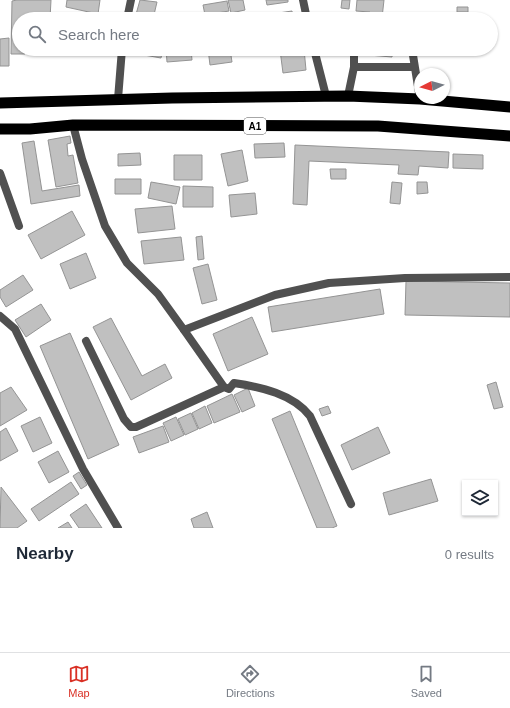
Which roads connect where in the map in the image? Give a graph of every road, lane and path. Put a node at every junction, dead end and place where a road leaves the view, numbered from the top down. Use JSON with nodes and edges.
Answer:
{"nodes":[{"id":1,"x":131,"y":0,"type":"edge"},
{"id":2,"x":303,"y":0,"type":"edge"},
{"id":3,"x":128,"y":12,"type":"edge"},
{"id":4,"x":306,"y":12,"type":"edge"},
{"id":5,"x":121,"y":56,"type":"edge"},
{"id":6,"x":316,"y":56,"type":"edge"},
{"id":7,"x":354,"y":56,"type":"edge"},
{"id":8,"x":413,"y":56,"type":"edge"},
{"id":9,"x":354,"y":67,"type":"junction"},
{"id":10,"x":414,"y":67,"type":"joint"},
{"id":11,"x":326,"y":96,"type":"junction"},
{"id":12,"x":348,"y":96,"type":"junction"},
{"id":13,"x":118,"y":99,"type":"junction"},
{"id":14,"x":414,"y":99,"type":"edge"},
{"id":15,"x":450,"y":102,"type":"edge"},
{"id":16,"x":0,"y":103,"type":"edge"},
{"id":17,"x":510,"y":107,"type":"edge"},
{"id":18,"x":73,"y":125,"type":"junction"},
{"id":19,"x":0,"y":129,"type":"edge"},
{"id":20,"x":510,"y":136,"type":"edge"},
{"id":21,"x":0,"y":173,"type":"edge"},
{"id":22,"x":19,"y":226,"type":"dead end"},
{"id":23,"x":510,"y":277,"type":"edge"},
{"id":24,"x":0,"y":316,"type":"edge"},
{"id":25,"x":184,"y":330,"type":"junction"},
{"id":26,"x":86,"y":341,"type":"dead end"},
{"id":27,"x":224,"y":387,"type":"junction"},
{"id":28,"x":351,"y":504,"type":"dead end"},
{"id":29,"x":118,"y":528,"type":"edge"}],
"edges":[{"from":1,"to":3,"type":"street"},
{"from":2,"to":4,"type":"street"},
{"from":5,"to":13,"type":"street"},
{"from":6,"to":11,"type":"street"},
{"from":7,"to":9,"type":"street"},
{"from":8,"to":10,"type":"street"},
{"from":9,"to":10,"type":"street"},
{"from":9,"to":12,"type":"street"},
{"from":11,"to":12,"type":"highway"},
{"from":11,"to":13,"type":"highway"},
{"from":12,"to":14,"type":"highway"},
{"from":13,"to":16,"type":"highway"},
{"from":15,"to":17,"type":"highway"},
{"from":18,"to":19,"type":"highway","number":"A1"},
{"from":18,"to":20,"type":"highway","number":"A1"},
{"from":18,"to":25,"type":"street"},
{"from":21,"to":22,"type":"street"},
{"from":23,"to":25,"type":"street"},
{"from":24,"to":29,"type":"street"},
{"from":25,"to":27,"type":"street"},
{"from":26,"to":27,"type":"street"},
{"from":27,"to":28,"type":"street"}]}
